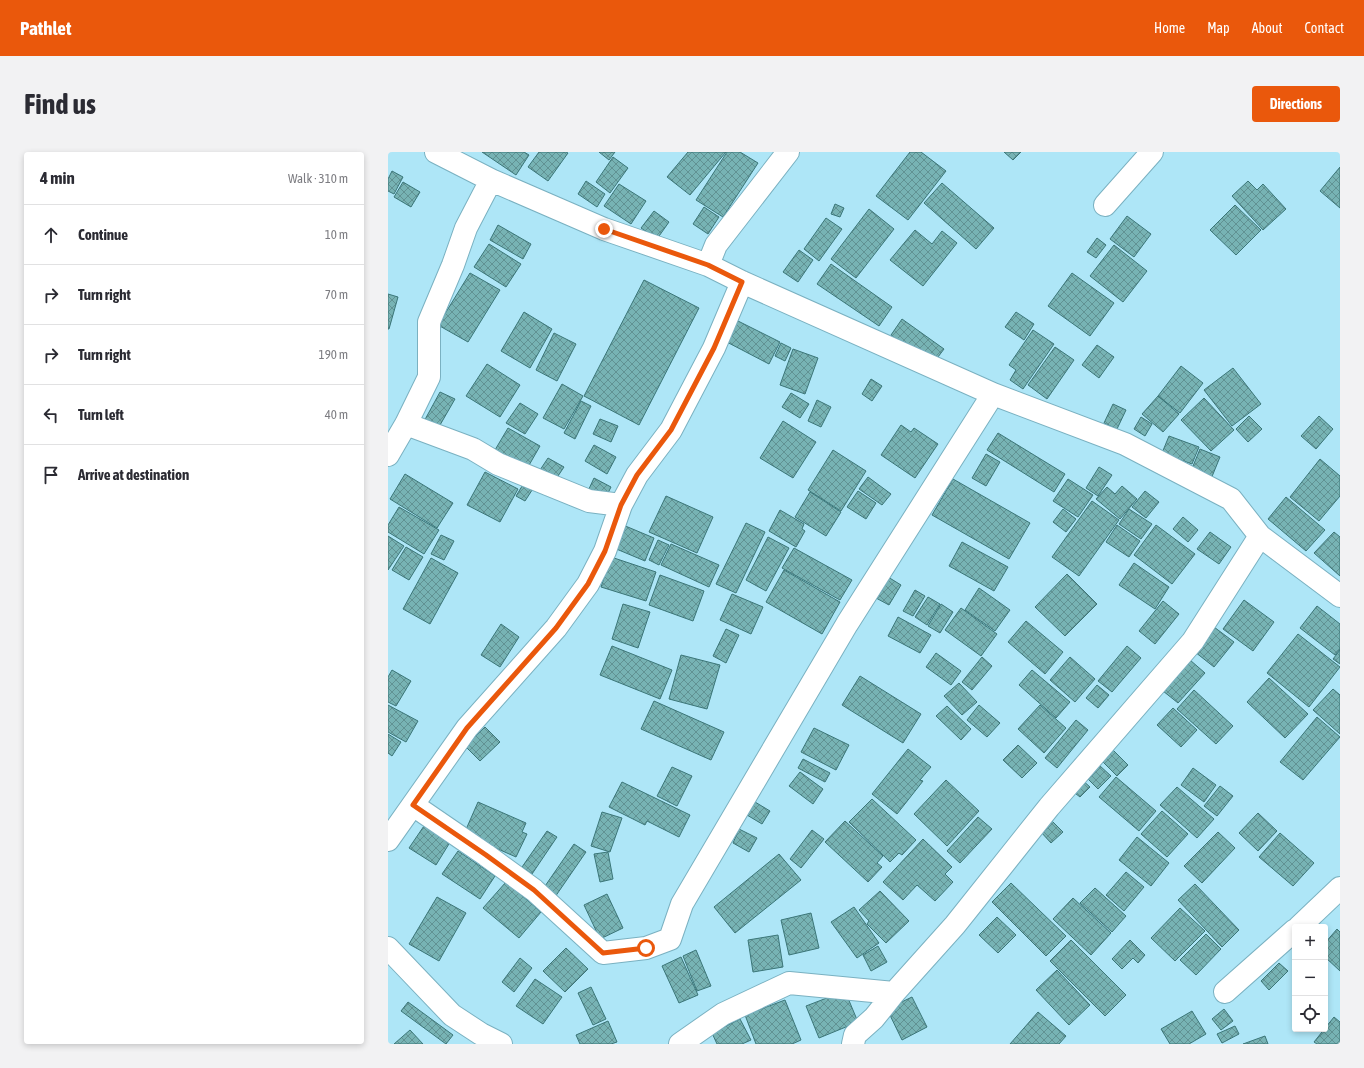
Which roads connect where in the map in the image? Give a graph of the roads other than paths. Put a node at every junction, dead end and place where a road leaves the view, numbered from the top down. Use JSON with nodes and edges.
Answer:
{"nodes":[{"id":1,"x":436,"y":152,"type":"edge"},
{"id":2,"x":788,"y":152,"type":"edge"},
{"id":3,"x":1152,"y":152,"type":"edge"},
{"id":4,"x":460,"y":157,"type":"edge"},
{"id":5,"x":492,"y":180,"type":"junction"},
{"id":6,"x":1105,"y":205,"type":"dead end"},
{"id":7,"x":708,"y":265,"type":"junction"},
{"id":8,"x":742,"y":282,"type":"junction"},
{"id":9,"x":993,"y":394,"type":"junction"},
{"id":10,"x":406,"y":424,"type":"junction"},
{"id":11,"x":390,"y":450,"type":"edge"},
{"id":12,"x":621,"y":505,"type":"junction"},
{"id":13,"x":1260,"y":536,"type":"junction"},
{"id":14,"x":1340,"y":596,"type":"edge"},
{"id":15,"x":413,"y":805,"type":"junction"},
{"id":16,"x":388,"y":840,"type":"edge"},
{"id":17,"x":1340,"y":888,"type":"edge"},
{"id":18,"x":1302,"y":924,"type":"edge"},
{"id":19,"x":1292,"y":933,"type":"edge"},
{"id":20,"x":388,"y":948,"type":"edge"},
{"id":21,"x":1225,"y":992,"type":"dead end"},
{"id":22,"x":894,"y":993,"type":"junction"},
{"id":23,"x":501,"y":1044,"type":"edge"},
{"id":24,"x":680,"y":1044,"type":"edge"},
{"id":25,"x":853,"y":1044,"type":"edge"}],
"edges":[{"from":1,"to":4,"type":"street"},
{"from":2,"to":7,"type":"street"},
{"from":3,"to":6,"type":"street"},
{"from":4,"to":5,"type":"street"},
{"from":5,"to":7,"type":"street"},
{"from":5,"to":10,"type":"street"},
{"from":7,"to":8,"type":"street"},
{"from":8,"to":9,"type":"street"},
{"from":8,"to":12,"type":"street"},
{"from":9,"to":13,"type":"street"},
{"from":9,"to":15,"type":"street"},
{"from":10,"to":11,"type":"street"},
{"from":10,"to":12,"type":"street"},
{"from":12,"to":15,"type":"street"},
{"from":13,"to":14,"type":"street"},
{"from":13,"to":22,"type":"street"},
{"from":15,"to":16,"type":"street"},
{"from":17,"to":18,"type":"street"},
{"from":19,"to":21,"type":"street"},
{"from":20,"to":23,"type":"street"},
{"from":22,"to":24,"type":"street"},
{"from":22,"to":25,"type":"street"}]}
